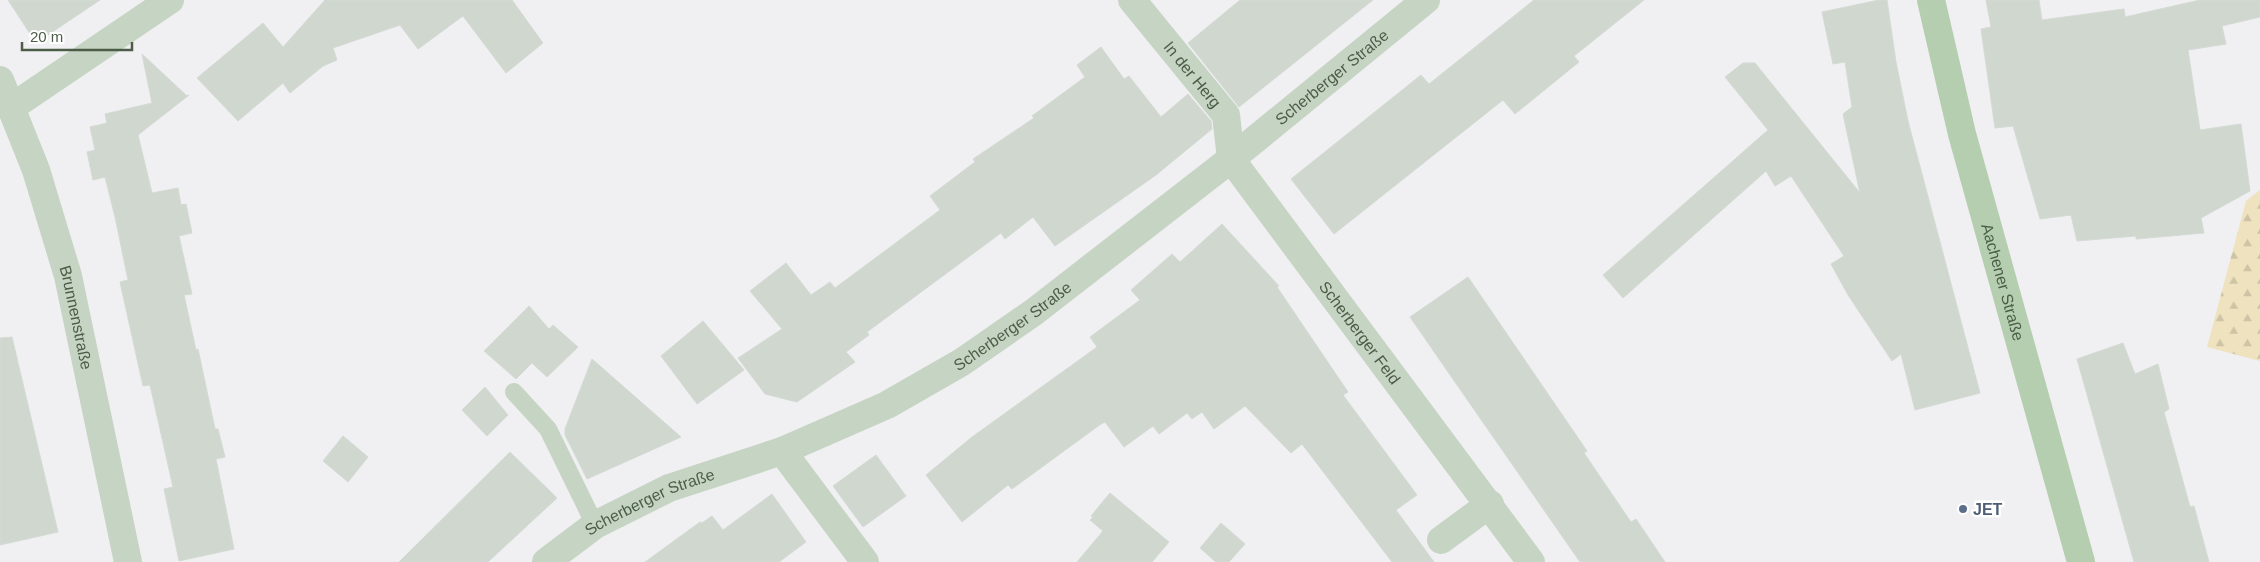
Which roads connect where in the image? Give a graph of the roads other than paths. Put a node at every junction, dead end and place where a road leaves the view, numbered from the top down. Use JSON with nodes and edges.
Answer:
{"nodes":[{"id":1,"x":170,"y":0,"type":"edge"},
{"id":2,"x":1132,"y":0,"type":"edge"},
{"id":3,"x":1426,"y":0,"type":"edge"},
{"id":4,"x":1931,"y":0,"type":"edge"},
{"id":5,"x":0,"y":80,"type":"edge"},
{"id":6,"x":12,"y":107,"type":"junction"},
{"id":7,"x":1230,"y":159,"type":"junction"},
{"id":8,"x":514,"y":392,"type":"dead end"},
{"id":9,"x":782,"y":451,"type":"junction"},
{"id":10,"x":1490,"y":504,"type":"junction"},
{"id":11,"x":595,"y":525,"type":"junction"},
{"id":12,"x":1441,"y":540,"type":"dead end"},
{"id":13,"x":128,"y":562,"type":"edge"},
{"id":14,"x":546,"y":562,"type":"edge"},
{"id":15,"x":865,"y":562,"type":"edge"},
{"id":16,"x":1532,"y":562,"type":"edge"},
{"id":17,"x":2080,"y":562,"type":"edge"}],
"edges":[{"from":1,"to":6,"type":"street"},
{"from":2,"to":7,"type":"street","name":"In der Herg"},
{"from":3,"to":7,"type":"street","name":"Scherberger Straße"},
{"from":4,"to":17,"type":"main road","name":"Aachener Straße"},
{"from":5,"to":6,"type":"street","name":"Brunnenstraße"},
{"from":6,"to":13,"type":"street","name":"Brunnenstraße"},
{"from":7,"to":9,"type":"street","name":"Scherberger Straße"},
{"from":7,"to":10,"type":"street","name":"Scherberger Feld"},
{"from":8,"to":11,"type":"lane"},
{"from":9,"to":11,"type":"street","name":"Scherberger Straße"},
{"from":9,"to":15,"type":"street"},
{"from":10,"to":12,"type":"street"},
{"from":10,"to":16,"type":"street","name":"Scherberger Feld"},
{"from":11,"to":14,"type":"street","name":"Scherberger Straße"}]}
